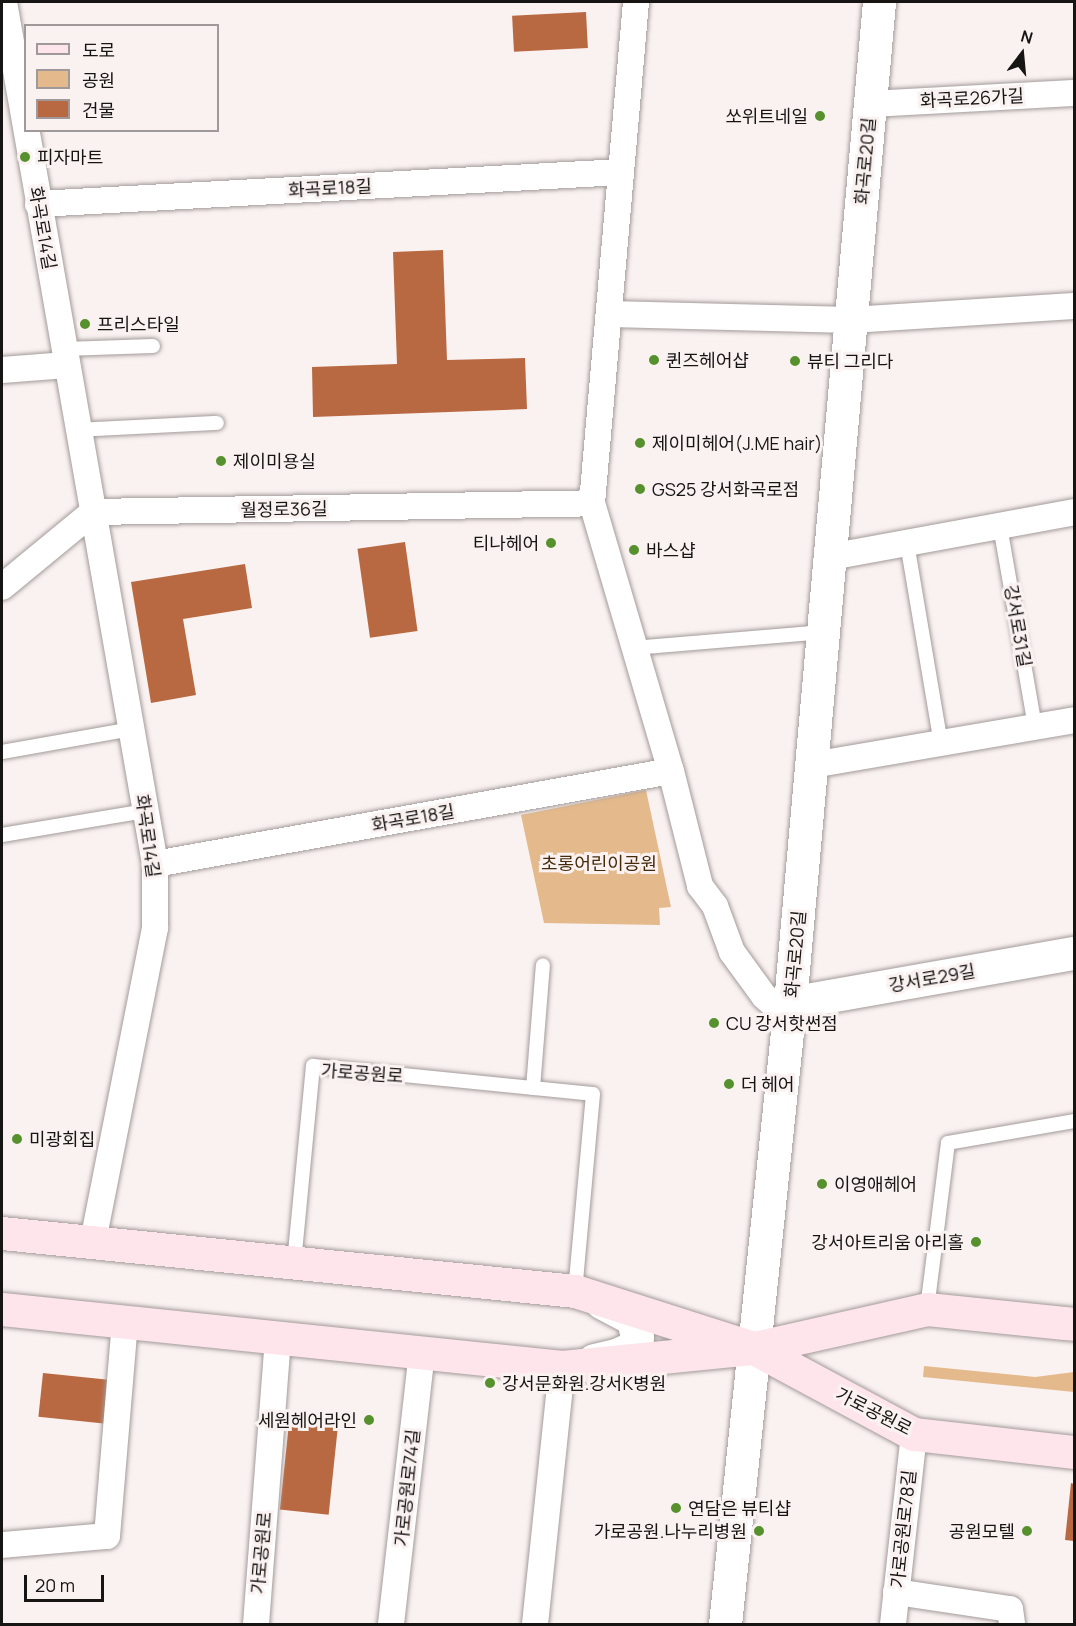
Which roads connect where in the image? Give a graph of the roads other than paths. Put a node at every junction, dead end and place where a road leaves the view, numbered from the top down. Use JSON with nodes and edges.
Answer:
{"nodes":[{"id":1,"x":4,"y":2,"type":"edge"},
{"id":2,"x":636,"y":2,"type":"edge"},
{"id":3,"x":879,"y":2,"type":"edge"},
{"id":4,"x":1074,"y":93,"type":"edge"},
{"id":5,"x":870,"y":104,"type":"junction"},
{"id":6,"x":12,"y":121,"type":"edge"},
{"id":7,"x":621,"y":172,"type":"junction"},
{"id":8,"x":38,"y":204,"type":"junction"},
{"id":9,"x":1074,"y":306,"type":"edge"},
{"id":10,"x":609,"y":314,"type":"junction"},
{"id":11,"x":851,"y":320,"type":"junction"},
{"id":12,"x":153,"y":346,"type":"dead end"},
{"id":13,"x":65,"y":357,"type":"junction"},
{"id":14,"x":2,"y":370,"type":"edge"},
{"id":15,"x":217,"y":423,"type":"dead end"},
{"id":16,"x":78,"y":430,"type":"junction"},
{"id":17,"x":592,"y":503,"type":"junction"},
{"id":18,"x":93,"y":512,"type":"junction"},
{"id":19,"x":1074,"y":512,"type":"edge"},
{"id":20,"x":1000,"y":526,"type":"junction"},
{"id":21,"x":907,"y":543,"type":"junction"},
{"id":22,"x":830,"y":557,"type":"junction"},
{"id":23,"x":2,"y":587,"type":"edge"},
{"id":24,"x":823,"y":632,"type":"junction"},
{"id":25,"x":634,"y":648,"type":"junction"},
{"id":26,"x":1074,"y":720,"type":"edge"},
{"id":27,"x":1035,"y":726,"type":"junction"},
{"id":28,"x":131,"y":729,"type":"junction"},
{"id":29,"x":941,"y":742,"type":"junction"},
{"id":30,"x":2,"y":752,"type":"edge"},
{"id":31,"x":812,"y":765,"type":"junction"},
{"id":32,"x":671,"y":771,"type":"junction"},
{"id":33,"x":146,"y":811,"type":"junction"},
{"id":34,"x":2,"y":835,"type":"edge"},
{"id":35,"x":155,"y":864,"type":"junction"},
{"id":36,"x":1074,"y":953,"type":"edge"},
{"id":37,"x":543,"y":964,"type":"dead end"},
{"id":38,"x":789,"y":1011,"type":"junction"},
{"id":39,"x":532,"y":1088,"type":"junction"},
{"id":40,"x":1074,"y":1121,"type":"edge"},
{"id":41,"x":2,"y":1233,"type":"edge"},
{"id":42,"x":93,"y":1242,"type":"junction"},
{"id":43,"x":294,"y":1263,"type":"junction"},
{"id":44,"x":575,"y":1291,"type":"junction"},
{"id":45,"x":2,"y":1309,"type":"edge"},
{"id":46,"x":927,"y":1309,"type":"junction"},
{"id":47,"x":125,"y":1322,"type":"junction"},
{"id":48,"x":1074,"y":1324,"type":"edge"},
{"id":49,"x":278,"y":1337,"type":"junction"},
{"id":50,"x":754,"y":1348,"type":"junction"},
{"id":51,"x":422,"y":1352,"type":"junction"},
{"id":52,"x":562,"y":1367,"type":"junction"},
{"id":53,"x":914,"y":1434,"type":"junction"},
{"id":54,"x":1074,"y":1452,"type":"edge"},
{"id":55,"x":2,"y":1545,"type":"edge"},
{"id":56,"x":896,"y":1592,"type":"junction"},
{"id":57,"x":256,"y":1624,"type":"edge"},
{"id":58,"x":391,"y":1624,"type":"edge"},
{"id":59,"x":535,"y":1624,"type":"edge"},
{"id":60,"x":725,"y":1624,"type":"edge"},
{"id":61,"x":893,"y":1624,"type":"edge"},
{"id":62,"x":1012,"y":1624,"type":"edge"}],
"edges":[{"from":1,"to":6,"type":"street","name":"화곡로14길"},
{"from":2,"to":7,"type":"street"},
{"from":3,"to":5,"type":"street","name":"화곡로20길"},
{"from":4,"to":5,"type":"street","name":"화곡로26가길"},
{"from":5,"to":11,"type":"street","name":"화곡로20길"},
{"from":6,"to":8,"type":"street","name":"화곡로14길"},
{"from":7,"to":8,"type":"street","name":"화곡로18길"},
{"from":7,"to":10,"type":"street"},
{"from":8,"to":13,"type":"street","name":"화곡로14길"},
{"from":9,"to":11,"type":"street"},
{"from":10,"to":11,"type":"street"},
{"from":10,"to":17,"type":"street"},
{"from":11,"to":22,"type":"street","name":"화곡로20길"},
{"from":12,"to":13,"type":"lane"},
{"from":13,"to":14,"type":"street"},
{"from":13,"to":16,"type":"street","name":"화곡로14길"},
{"from":15,"to":16,"type":"lane"},
{"from":16,"to":18,"type":"street","name":"화곡로14길"},
{"from":17,"to":18,"type":"street","name":"월정로36길"},
{"from":17,"to":25,"type":"street"},
{"from":18,"to":23,"type":"street"},
{"from":18,"to":28,"type":"street","name":"화곡로14길"},
{"from":19,"to":20,"type":"street"},
{"from":20,"to":21,"type":"street"},
{"from":20,"to":27,"type":"lane","name":"강서로31길"},
{"from":21,"to":22,"type":"street"},
{"from":21,"to":29,"type":"lane"},
{"from":22,"to":24,"type":"street","name":"화곡로20길"},
{"from":24,"to":25,"type":"lane"},
{"from":24,"to":31,"type":"street","name":"화곡로20길"},
{"from":25,"to":32,"type":"street"},
{"from":26,"to":27,"type":"street"},
{"from":27,"to":29,"type":"street"},
{"from":28,"to":30,"type":"lane"},
{"from":28,"to":33,"type":"street","name":"화곡로14길"},
{"from":29,"to":31,"type":"street"},
{"from":31,"to":38,"type":"street","name":"화곡로20길"},
{"from":32,"to":35,"type":"street","name":"화곡로18길"},
{"from":32,"to":38,"type":"street"},
{"from":33,"to":34,"type":"lane"},
{"from":33,"to":35,"type":"street","name":"화곡로14길"},
{"from":35,"to":42,"type":"street","name":"화곡로14길"},
{"from":36,"to":38,"type":"street","name":"강서로29길"},
{"from":37,"to":39,"type":"lane"},
{"from":38,"to":50,"type":"street","name":"화곡로20길"},
{"from":39,"to":43,"type":"lane","name":"가로공원로"},
{"from":39,"to":44,"type":"lane","name":"가로공원로"},
{"from":40,"to":46,"type":"lane"},
{"from":41,"to":42,"type":"main road","name":"가로공원로"},
{"from":42,"to":43,"type":"main road","name":"가로공원로"},
{"from":43,"to":44,"type":"main road","name":"가로공원로"},
{"from":44,"to":50,"type":"main road","name":"가로공원로"},
{"from":44,"to":52,"type":"street"},
{"from":45,"to":47,"type":"main road"},
{"from":46,"to":48,"type":"main road"},
{"from":46,"to":50,"type":"main road"},
{"from":47,"to":49,"type":"main road"},
{"from":47,"to":55,"type":"street"},
{"from":49,"to":51,"type":"main road"},
{"from":49,"to":57,"type":"street","name":"가로공원로"},
{"from":50,"to":52,"type":"main road"},
{"from":50,"to":53,"type":"main road","name":"가로공원로"},
{"from":50,"to":60,"type":"street","name":"화곡로20길"},
{"from":51,"to":52,"type":"main road"},
{"from":51,"to":58,"type":"street","name":"가로공원로74길"},
{"from":52,"to":59,"type":"street"},
{"from":53,"to":54,"type":"main road","name":"가로공원로"},
{"from":53,"to":56,"type":"street","name":"가로공원로78길"},
{"from":56,"to":61,"type":"street","name":"가로공원로78길"},
{"from":56,"to":62,"type":"street"}]}
